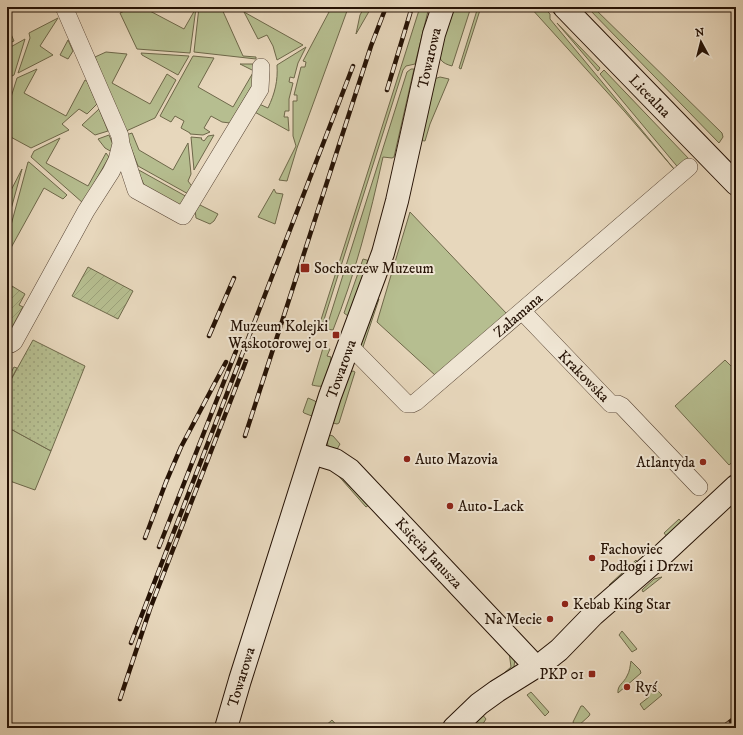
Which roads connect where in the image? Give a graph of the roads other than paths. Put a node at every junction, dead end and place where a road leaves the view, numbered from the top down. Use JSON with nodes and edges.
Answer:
{"nodes":[{"id":1,"x":64,"y":7,"type":"edge"},
{"id":2,"x":443,"y":7,"type":"edge"},
{"id":3,"x":564,"y":7,"type":"edge"},
{"id":4,"x":260,"y":67,"type":"dead end"},
{"id":5,"x":121,"y":144,"type":"junction"},
{"id":6,"x":706,"y":157,"type":"junction"},
{"id":7,"x":688,"y":167,"type":"dead end"},
{"id":8,"x":103,"y":183,"type":"junction"},
{"id":9,"x":736,"y":184,"type":"edge"},
{"id":10,"x":136,"y":190,"type":"junction"},
{"id":11,"x":736,"y":193,"type":"edge"},
{"id":12,"x":522,"y":311,"type":"junction"},
{"id":13,"x":7,"y":343,"type":"edge"},
{"id":14,"x":350,"y":345,"type":"junction"},
{"id":15,"x":312,"y":453,"type":"junction"},
{"id":16,"x":736,"y":486,"type":"edge"},
{"id":17,"x":699,"y":487,"type":"dead end"},
{"id":18,"x":536,"y":667,"type":"junction"},
{"id":19,"x":226,"y":728,"type":"edge"},
{"id":20,"x":454,"y":728,"type":"edge"}],
"edges":[{"from":1,"to":5,"type":"street"},
{"from":2,"to":14,"type":"street","name":"Towarowa"},
{"from":3,"to":6,"type":"street","name":"Licealna"},
{"from":4,"to":10,"type":"street"},
{"from":5,"to":8,"type":"street"},
{"from":5,"to":10,"type":"street"},
{"from":6,"to":9,"type":"street","name":"Licealna"},
{"from":6,"to":11,"type":"street","name":"Licealna"},
{"from":7,"to":12,"type":"street","name":"Załamana"},
{"from":8,"to":10,"type":"street"},
{"from":8,"to":13,"type":"street"},
{"from":12,"to":14,"type":"street","name":"Załamana"},
{"from":12,"to":17,"type":"street","name":"Krakowska"},
{"from":14,"to":15,"type":"street","name":"Towarowa"},
{"from":15,"to":18,"type":"street","name":"Księcia Janusza"},
{"from":15,"to":19,"type":"street","name":"Towarowa"},
{"from":16,"to":18,"type":"street"},
{"from":18,"to":20,"type":"street"}]}
